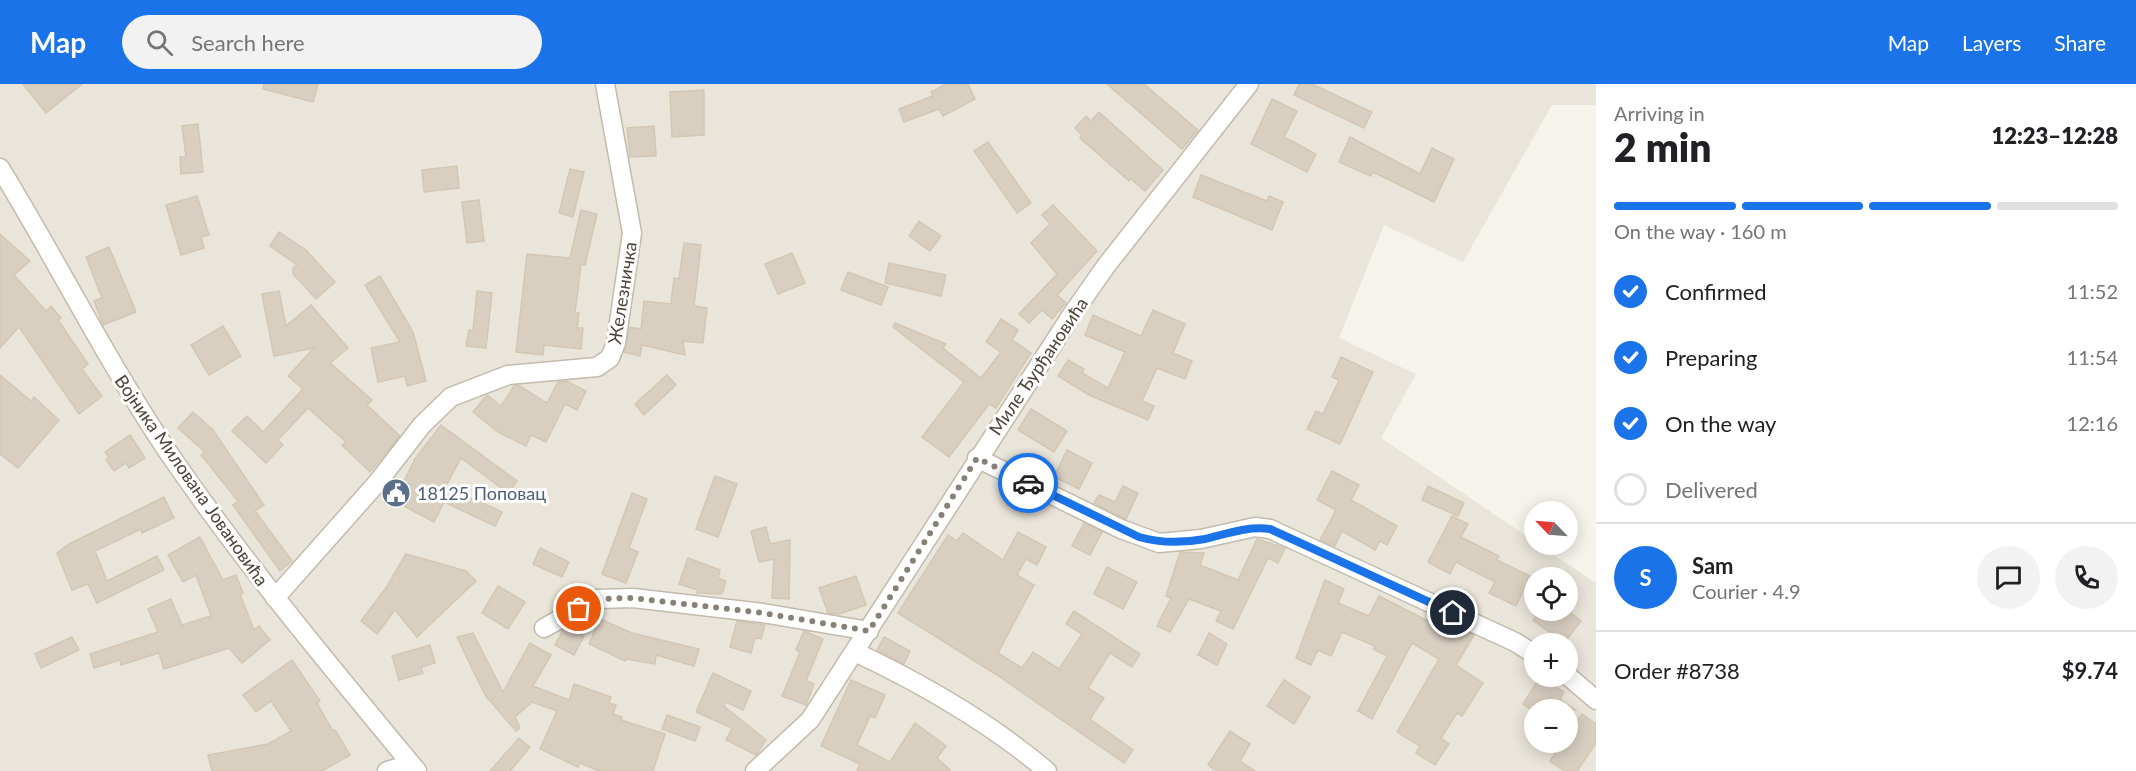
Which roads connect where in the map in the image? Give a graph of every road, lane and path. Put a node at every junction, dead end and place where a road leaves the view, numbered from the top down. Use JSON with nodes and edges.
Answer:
{"nodes":[{"id":1,"x":605,"y":84,"type":"edge"},
{"id":2,"x":1249,"y":84,"type":"edge"},
{"id":3,"x":0,"y":168,"type":"edge"},
{"id":4,"x":977,"y":458,"type":"junction"},
{"id":5,"x":275,"y":598,"type":"junction"},
{"id":6,"x":544,"y":628,"type":"dead end"},
{"id":7,"x":869,"y":631,"type":"junction"},
{"id":8,"x":1524,"y":648,"type":"edge"},
{"id":9,"x":855,"y":652,"type":"junction"},
{"id":10,"x":1578,"y":685,"type":"edge"},
{"id":11,"x":1596,"y":700,"type":"edge"},
{"id":12,"x":413,"y":767,"type":"edge"},
{"id":13,"x":387,"y":771,"type":"edge"},
{"id":14,"x":755,"y":771,"type":"edge"},
{"id":15,"x":1047,"y":771,"type":"edge"}],
"edges":[{"from":1,"to":5,"type":"street","name":"Железничка"},
{"from":2,"to":4,"type":"street","name":"Миле Ђурђановића"},
{"from":3,"to":5,"type":"street","name":"Војника Милована Јовановића"},
{"from":4,"to":7,"type":"street","name":"Миле Ђурђановића"},
{"from":4,"to":8,"type":"street"},
{"from":5,"to":12,"type":"street","name":"Војника Милована Јовановића"},
{"from":6,"to":7,"type":"street"},
{"from":7,"to":9,"type":"street","name":"Миле Ђурђановића"},
{"from":9,"to":14,"type":"street","name":"Миле Ђурђановића"},
{"from":9,"to":15,"type":"street"},
{"from":10,"to":11,"type":"street"},
{"from":12,"to":13,"type":"street"}]}
